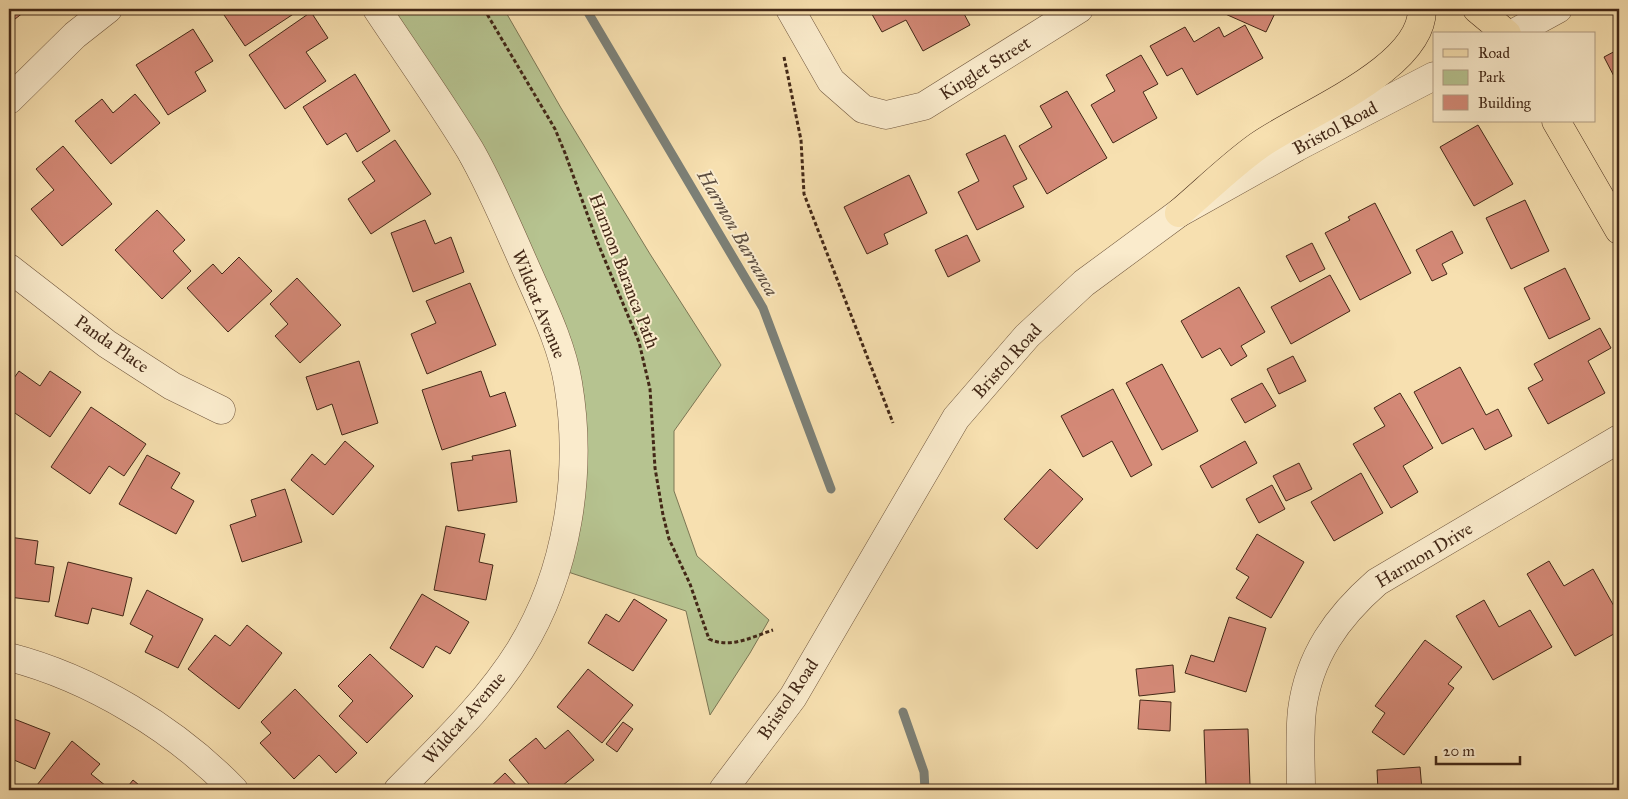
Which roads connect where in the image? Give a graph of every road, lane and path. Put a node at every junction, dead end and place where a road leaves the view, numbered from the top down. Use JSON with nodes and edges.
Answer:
{"nodes":[{"id":1,"x":108,"y":9,"type":"edge"},
{"id":2,"x":377,"y":9,"type":"edge"},
{"id":3,"x":484,"y":9,"type":"edge"},
{"id":4,"x":790,"y":9,"type":"edge"},
{"id":5,"x":1079,"y":9,"type":"edge"},
{"id":6,"x":1422,"y":9,"type":"edge"},
{"id":7,"x":1477,"y":9,"type":"edge"},
{"id":8,"x":1507,"y":9,"type":"edge"},
{"id":9,"x":1558,"y":9,"type":"edge"},
{"id":10,"x":1507,"y":32,"type":"edge"},
{"id":11,"x":1510,"y":32,"type":"edge"},
{"id":12,"x":1514,"y":32,"type":"edge"},
{"id":13,"x":782,"y":49,"type":"dead end"},
{"id":14,"x":1433,"y":77,"type":"edge"},
{"id":15,"x":9,"y":100,"type":"edge"},
{"id":16,"x":1557,"y":122,"type":"edge"},
{"id":17,"x":1179,"y":213,"type":"junction"},
{"id":18,"x":1619,"y":230,"type":"edge"},
{"id":19,"x":9,"y":268,"type":"edge"},
{"id":20,"x":221,"y":410,"type":"dead end"},
{"id":21,"x":893,"y":422,"type":"dead end"},
{"id":22,"x":1619,"y":439,"type":"edge"},
{"id":23,"x":773,"y":630,"type":"dead end"},
{"id":24,"x":9,"y":657,"type":"edge"},
{"id":25,"x":234,"y":790,"type":"edge"},
{"id":26,"x":398,"y":790,"type":"edge"},
{"id":27,"x":723,"y":790,"type":"edge"},
{"id":28,"x":1301,"y":790,"type":"edge"}],
"edges":[{"from":1,"to":15,"type":"street"},
{"from":2,"to":26,"type":"street","name":"Wildcat Avenue"},
{"from":3,"to":23,"type":"path","name":"Harmon Baranca Path"},
{"from":4,"to":5,"type":"street","name":"Kinglet Street"},
{"from":6,"to":17,"type":"main road"},
{"from":7,"to":10,"type":"main road"},
{"from":8,"to":11,"type":"main road"},
{"from":9,"to":12,"type":"street"},
{"from":13,"to":21,"type":"path"},
{"from":14,"to":17,"type":"street","name":"Bristol Road"},
{"from":16,"to":18,"type":"main road"},
{"from":17,"to":27,"type":"street","name":"Bristol Road"},
{"from":19,"to":20,"type":"street","name":"Panda Place"},
{"from":22,"to":28,"type":"street","name":"Harmon Drive"},
{"from":24,"to":25,"type":"street"}]}
